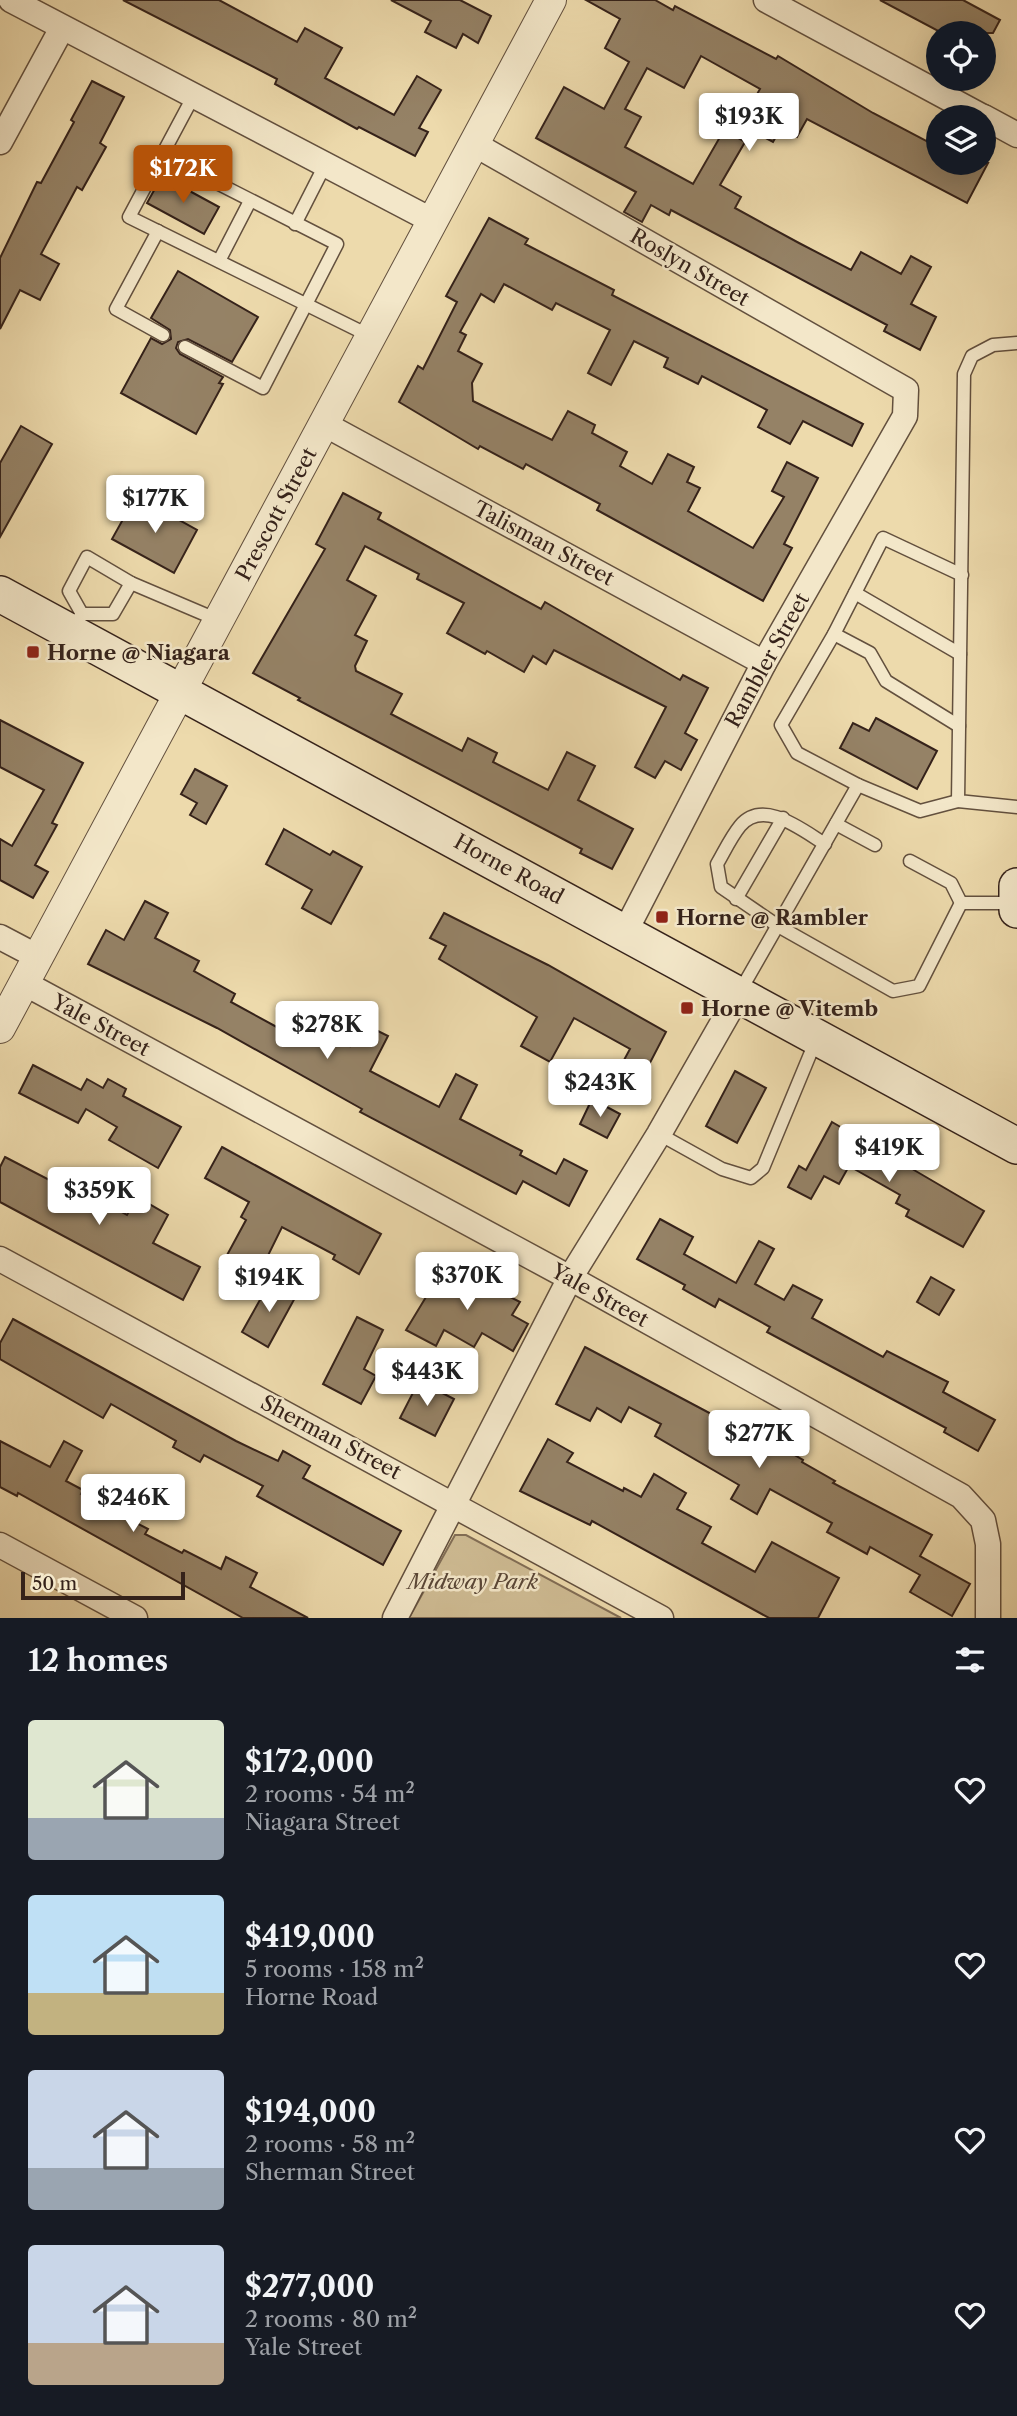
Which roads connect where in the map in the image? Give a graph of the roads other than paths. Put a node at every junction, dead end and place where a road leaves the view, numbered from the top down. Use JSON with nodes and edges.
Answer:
{"nodes":[{"id":1,"x":11,"y":0,"type":"edge"},
{"id":2,"x":551,"y":0,"type":"edge"},
{"id":3,"x":766,"y":0,"type":"edge"},
{"id":4,"x":62,"y":28,"type":"junction"},
{"id":5,"x":193,"y":97,"type":"junction"},
{"id":6,"x":961,"y":105,"type":"edge"},
{"id":7,"x":996,"y":124,"type":"edge"},
{"id":8,"x":1017,"y":135,"type":"edge"},
{"id":9,"x":0,"y":142,"type":"edge"},
{"id":10,"x":474,"y":144,"type":"junction"},
{"id":11,"x":162,"y":155,"type":"junction"},
{"id":12,"x":325,"y":165,"type":"junction"},
{"id":13,"x":250,"y":201,"type":"junction"},
{"id":14,"x":433,"y":221,"type":"junction"},
{"id":15,"x":295,"y":224,"type":"junction"},
{"id":16,"x":158,"y":231,"type":"junction"},
{"id":17,"x":219,"y":261,"type":"junction"},
{"id":18,"x":305,"y":304,"type":"junction"},
{"id":19,"x":163,"y":335,"type":"dead end"},
{"id":20,"x":371,"y":337,"type":"junction"},
{"id":21,"x":1017,"y":343,"type":"edge"},
{"id":22,"x":186,"y":347,"type":"dead end"},
{"id":23,"x":906,"y":390,"type":"joint"},
{"id":24,"x":324,"y":424,"type":"junction"},
{"id":25,"x":962,"y":575,"type":"junction"},
{"id":26,"x":131,"y":583,"type":"junction"},
{"id":27,"x":855,"y":593,"type":"junction"},
{"id":28,"x":0,"y":594,"type":"edge"},
{"id":29,"x":219,"y":620,"type":"junction"},
{"id":30,"x":76,"y":623,"type":"junction"},
{"id":31,"x":834,"y":634,"type":"junction"},
{"id":32,"x":960,"y":654,"type":"junction"},
{"id":33,"x":764,"y":663,"type":"junction"},
{"id":34,"x":181,"y":690,"type":"junction"},
{"id":35,"x":959,"y":726,"type":"junction"},
{"id":36,"x":858,"y":785,"type":"junction"},
{"id":37,"x":958,"y":802,"type":"junction"},
{"id":38,"x":1017,"y":807,"type":"edge"},
{"id":39,"x":783,"y":818,"type":"junction"},
{"id":40,"x":836,"y":824,"type":"junction"},
{"id":41,"x":825,"y":844,"type":"junction"},
{"id":42,"x":875,"y":845,"type":"dead end"},
{"id":43,"x":910,"y":862,"type":"dead end"},
{"id":44,"x":1017,"y":886,"type":"edge"},
{"id":45,"x":736,"y":899,"type":"junction"},
{"id":46,"x":961,"y":902,"type":"junction"},
{"id":47,"x":1017,"y":903,"type":"edge"},
{"id":48,"x":1017,"y":910,"type":"edge"},
{"id":49,"x":778,"y":926,"type":"junction"},
{"id":50,"x":625,"y":932,"type":"junction"},
{"id":51,"x":0,"y":936,"type":"edge"},
{"id":52,"x":31,"y":970,"type":"junction"},
{"id":53,"x":739,"y":994,"type":"junction"},
{"id":54,"x":0,"y":1028,"type":"edge"},
{"id":55,"x":817,"y":1037,"type":"junction"},
{"id":56,"x":659,"y":1133,"type":"junction"},
{"id":57,"x":1017,"y":1146,"type":"edge"},
{"id":58,"x":0,"y":1259,"type":"edge"},
{"id":59,"x":570,"y":1279,"type":"junction"},
{"id":60,"x":455,"y":1504,"type":"junction"},
{"id":61,"x":0,"y":1545,"type":"edge"},
{"id":62,"x":135,"y":1618,"type":"edge"},
{"id":63,"x":395,"y":1618,"type":"edge"},
{"id":64,"x":661,"y":1618,"type":"edge"},
{"id":65,"x":988,"y":1618,"type":"edge"}],
"edges":[{"from":1,"to":4,"type":"street"},
{"from":2,"to":10,"type":"street","name":"Prescott Street"},
{"from":3,"to":6,"type":"street"},
{"from":4,"to":5,"type":"street"},
{"from":4,"to":9,"type":"street"},
{"from":5,"to":11,"type":"lane"},
{"from":5,"to":12,"type":"street"},
{"from":7,"to":8,"type":"street"},
{"from":10,"to":14,"type":"street","name":"Prescott Street"},
{"from":10,"to":23,"type":"street","name":"Roslyn Street"},
{"from":11,"to":13,"type":"lane"},
{"from":11,"to":16,"type":"lane"},
{"from":12,"to":14,"type":"street"},
{"from":12,"to":15,"type":"lane"},
{"from":13,"to":15,"type":"lane"},
{"from":13,"to":17,"type":"lane"},
{"from":14,"to":20,"type":"street","name":"Prescott Street"},
{"from":15,"to":18,"type":"lane"},
{"from":16,"to":17,"type":"lane"},
{"from":16,"to":19,"type":"lane"},
{"from":17,"to":18,"type":"lane"},
{"from":18,"to":20,"type":"lane"},
{"from":18,"to":22,"type":"lane"},
{"from":20,"to":24,"type":"street","name":"Prescott Street"},
{"from":21,"to":25,"type":"lane"},
{"from":23,"to":33,"type":"street","name":"Rambler Street"},
{"from":24,"to":29,"type":"street","name":"Prescott Street"},
{"from":24,"to":33,"type":"street","name":"Talisman Street"},
{"from":25,"to":27,"type":"lane"},
{"from":25,"to":32,"type":"lane"},
{"from":26,"to":29,"type":"lane"},
{"from":26,"to":30,"type":"lane"},
{"from":26,"to":30,"type":"lane"},
{"from":27,"to":31,"type":"lane"},
{"from":27,"to":32,"type":"lane"},
{"from":28,"to":30,"type":"main road","name":"Horne Road"},
{"from":29,"to":34,"type":"street","name":"Prescott Street"},
{"from":30,"to":34,"type":"main road","name":"Horne Road"},
{"from":31,"to":35,"type":"lane"},
{"from":31,"to":36,"type":"lane"},
{"from":32,"to":35,"type":"lane"},
{"from":33,"to":50,"type":"street","name":"Rambler Street"},
{"from":34,"to":50,"type":"main road","name":"Horne Road"},
{"from":34,"to":52,"type":"street","name":"Prescott Street"},
{"from":35,"to":37,"type":"lane"},
{"from":36,"to":37,"type":"lane"},
{"from":36,"to":40,"type":"lane"},
{"from":37,"to":38,"type":"lane"},
{"from":39,"to":41,"type":"lane"},
{"from":39,"to":45,"type":"lane"},
{"from":39,"to":45,"type":"lane"},
{"from":40,"to":41,"type":"lane"},
{"from":40,"to":42,"type":"lane"},
{"from":41,"to":49,"type":"lane"},
{"from":43,"to":46,"type":"lane"},
{"from":44,"to":47,"type":"main road"},
{"from":45,"to":49,"type":"lane"},
{"from":46,"to":47,"type":"lane"},
{"from":46,"to":49,"type":"lane"},
{"from":47,"to":48,"type":"main road"},
{"from":49,"to":53,"type":"lane"},
{"from":50,"to":53,"type":"main road","name":"Horne Road"},
{"from":51,"to":52,"type":"street","name":"Yale Street"},
{"from":52,"to":54,"type":"street","name":"Prescott Street"},
{"from":52,"to":59,"type":"street","name":"Yale Street"},
{"from":53,"to":55,"type":"main road","name":"Horne Road"},
{"from":53,"to":56,"type":"street"},
{"from":55,"to":56,"type":"lane"},
{"from":55,"to":57,"type":"main road","name":"Horne Road"},
{"from":56,"to":59,"type":"street"},
{"from":58,"to":60,"type":"street","name":"Sherman Street"},
{"from":59,"to":60,"type":"street"},
{"from":59,"to":65,"type":"street","name":"Yale Street"},
{"from":60,"to":63,"type":"street"},
{"from":60,"to":64,"type":"street","name":"Sherman Street"},
{"from":61,"to":62,"type":"street"}]}
